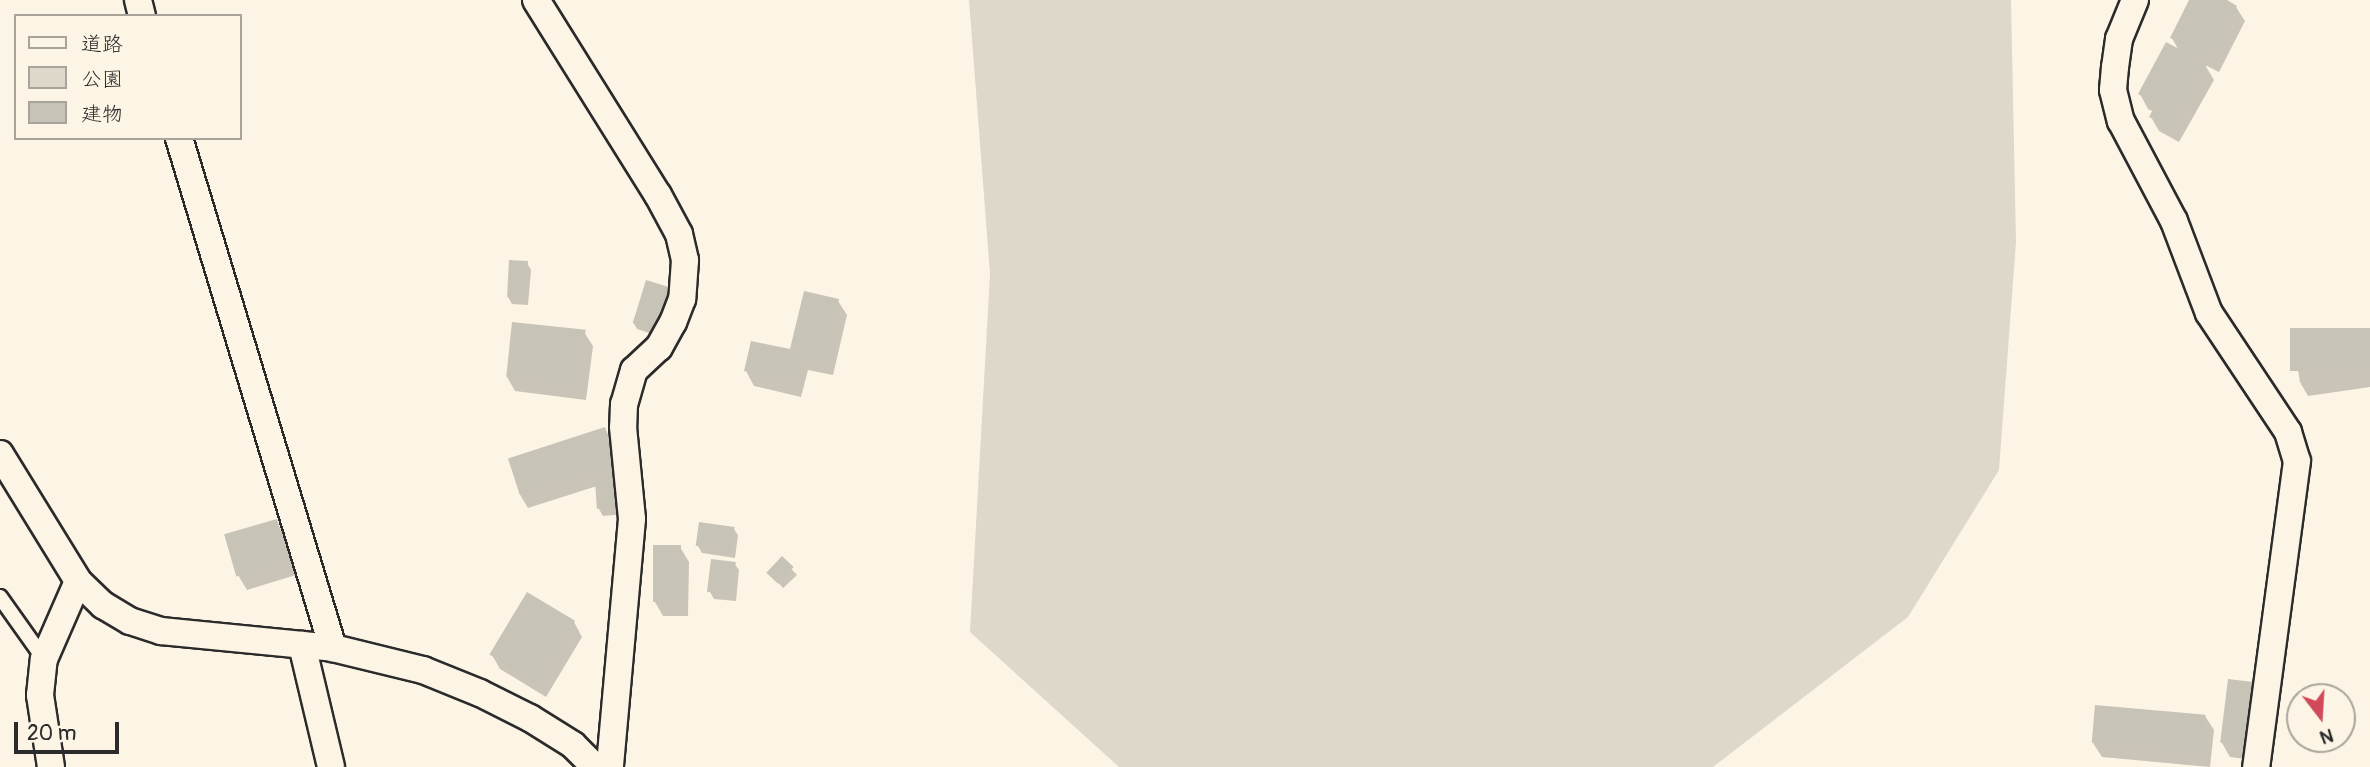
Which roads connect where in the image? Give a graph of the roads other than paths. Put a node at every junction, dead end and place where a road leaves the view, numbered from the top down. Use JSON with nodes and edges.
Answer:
{"nodes":[{"id":1,"x":536,"y":0,"type":"edge"},
{"id":2,"x":2135,"y":0,"type":"edge"},
{"id":3,"x":180,"y":140,"type":"edge"},
{"id":4,"x":0,"y":454,"type":"edge"},
{"id":5,"x":78,"y":582,"type":"junction"},
{"id":6,"x":0,"y":597,"type":"edge"},
{"id":7,"x":302,"y":645,"type":"junction"},
{"id":8,"x":333,"y":648,"type":"junction"},
{"id":9,"x":44,"y":659,"type":"junction"},
{"id":10,"x":51,"y":767,"type":"edge"},
{"id":11,"x":331,"y":767,"type":"edge"},
{"id":12,"x":595,"y":767,"type":"edge"},
{"id":13,"x":610,"y":767,"type":"edge"},
{"id":14,"x":2256,"y":767,"type":"edge"}],
"edges":[{"from":1,"to":13,"type":"street"},
{"from":2,"to":14,"type":"street"},
{"from":3,"to":8,"type":"street"},
{"from":4,"to":5,"type":"street"},
{"from":5,"to":7,"type":"street"},
{"from":5,"to":9,"type":"street"},
{"from":6,"to":9,"type":"lane"},
{"from":7,"to":8,"type":"street"},
{"from":7,"to":11,"type":"street"},
{"from":8,"to":12,"type":"street"},
{"from":9,"to":10,"type":"street"}]}
